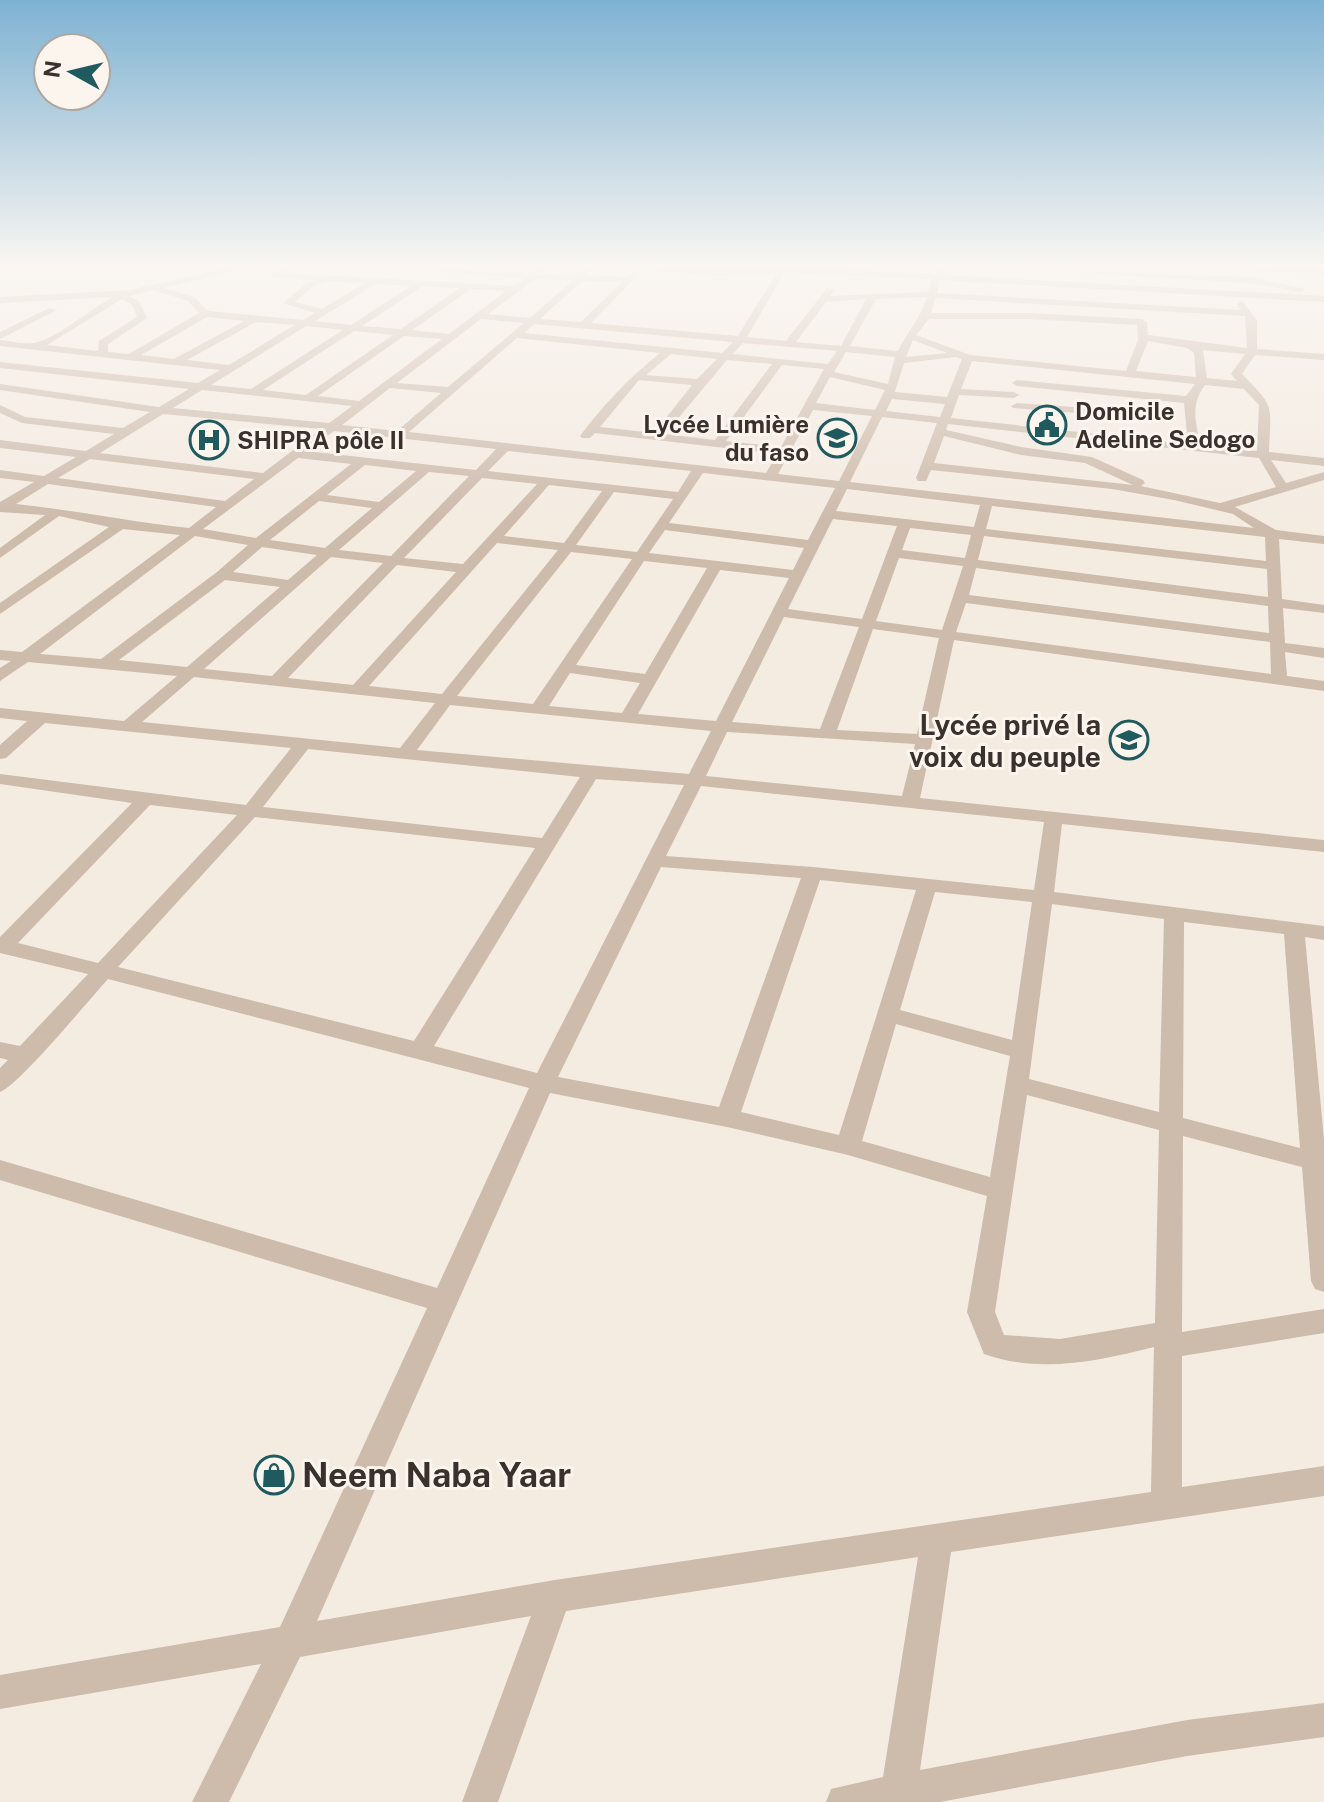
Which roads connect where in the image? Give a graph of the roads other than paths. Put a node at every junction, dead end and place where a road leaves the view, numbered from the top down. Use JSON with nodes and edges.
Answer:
{"nodes":[{"id":1,"x":25,"y":352,"type":"edge"},
{"id":2,"x":84,"y":352,"type":"edge"},
{"id":3,"x":139,"y":352,"type":"edge"},
{"id":4,"x":194,"y":352,"type":"edge"},
{"id":5,"x":256,"y":352,"type":"edge"},
{"id":6,"x":314,"y":352,"type":"edge"},
{"id":7,"x":370,"y":352,"type":"edge"},
{"id":8,"x":430,"y":352,"type":"edge"},
{"id":9,"x":494,"y":352,"type":"edge"},
{"id":10,"x":667,"y":352,"type":"edge"},
{"id":11,"x":668,"y":352,"type":"edge"},
{"id":12,"x":729,"y":352,"type":"edge"},
{"id":13,"x":843,"y":352,"type":"edge"},
{"id":14,"x":902,"y":352,"type":"edge"},
{"id":15,"x":923,"y":352,"type":"edge"},
{"id":16,"x":923,"y":352,"type":"edge"},
{"id":17,"x":1138,"y":352,"type":"edge"},
{"id":18,"x":1199,"y":352,"type":"edge"},
{"id":19,"x":1252,"y":352,"type":"edge"},
{"id":20,"x":1253,"y":352,"type":"edge"},
{"id":21,"x":103,"y":354,"type":"joint"},
{"id":22,"x":726,"y":356,"type":"junction"},
{"id":23,"x":131,"y":357,"type":"junction"},
{"id":24,"x":1324,"y":357,"type":"edge"},
{"id":25,"x":964,"y":361,"type":"junction"},
{"id":26,"x":176,"y":362,"type":"junction"},
{"id":27,"x":779,"y":362,"type":"junction"},
{"id":28,"x":0,"y":365,"type":"edge"},
{"id":29,"x":229,"y":368,"type":"junction"},
{"id":30,"x":830,"y":371,"type":"junction"},
{"id":31,"x":1130,"y":374,"type":"junction"},
{"id":32,"x":635,"y":377,"type":"junction"},
{"id":33,"x":135,"y":380,"type":"junction"},
{"id":34,"x":1202,"y":380,"type":"junction"},
{"id":35,"x":700,"y":382,"type":"junction"},
{"id":36,"x":387,"y":385,"type":"junction"},
{"id":37,"x":1018,"y":385,"type":"junction"},
{"id":38,"x":197,"y":386,"type":"junction"},
{"id":39,"x":1251,"y":386,"type":"junction"},
{"id":40,"x":2,"y":389,"type":"edge"},
{"id":41,"x":452,"y":391,"type":"junction"},
{"id":42,"x":252,"y":393,"type":"junction"},
{"id":43,"x":1117,"y":394,"type":"junction"},
{"id":44,"x":954,"y":397,"type":"junction"},
{"id":45,"x":301,"y":398,"type":"junction"},
{"id":46,"x":885,"y":399,"type":"junction"},
{"id":47,"x":1189,"y":400,"type":"junction"},
{"id":48,"x":98,"y":402,"type":"junction"},
{"id":49,"x":360,"y":404,"type":"junction"},
{"id":50,"x":810,"y":406,"type":"junction"},
{"id":51,"x":0,"y":408,"type":"edge"},
{"id":52,"x":159,"y":410,"type":"junction"},
{"id":53,"x":1115,"y":413,"type":"junction"},
{"id":54,"x":273,"y":420,"type":"junction"},
{"id":55,"x":942,"y":426,"type":"junction"},
{"id":56,"x":333,"y":427,"type":"junction"},
{"id":57,"x":1013,"y":427,"type":"junction"},
{"id":58,"x":591,"y":429,"type":"junction"},
{"id":59,"x":124,"y":432,"type":"junction"},
{"id":60,"x":400,"y":434,"type":"junction"},
{"id":61,"x":657,"y":437,"type":"junction"},
{"id":62,"x":1113,"y":437,"type":"junction"},
{"id":63,"x":1130,"y":439,"type":"junction"},
{"id":64,"x":718,"y":443,"type":"junction"},
{"id":65,"x":0,"y":444,"type":"edge"},
{"id":66,"x":506,"y":446,"type":"junction"},
{"id":67,"x":1194,"y":447,"type":"junction"},
{"id":68,"x":783,"y":451,"type":"junction"},
{"id":69,"x":88,"y":454,"type":"junction"},
{"id":70,"x":297,"y":454,"type":"junction"},
{"id":71,"x":571,"y":455,"type":"junction"},
{"id":72,"x":1263,"y":456,"type":"junction"},
{"id":73,"x":1117,"y":460,"type":"junction"},
{"id":74,"x":361,"y":462,"type":"junction"},
{"id":75,"x":1324,"y":462,"type":"edge"},
{"id":76,"x":927,"y":466,"type":"junction"},
{"id":77,"x":425,"y":469,"type":"junction"},
{"id":78,"x":699,"y":469,"type":"junction"},
{"id":79,"x":0,"y":474,"type":"edge"},
{"id":80,"x":479,"y":474,"type":"junction"},
{"id":81,"x":1034,"y":476,"type":"junction"},
{"id":82,"x":1324,"y":476,"type":"edge"},
{"id":83,"x":268,"y":477,"type":"junction"},
{"id":84,"x":770,"y":477,"type":"junction"},
{"id":85,"x":44,"y":480,"type":"junction"},
{"id":86,"x":546,"y":481,"type":"junction"},
{"id":87,"x":842,"y":485,"type":"junction"},
{"id":88,"x":611,"y":488,"type":"junction"},
{"id":89,"x":1284,"y":490,"type":"junction"},
{"id":90,"x":917,"y":493,"type":"junction"},
{"id":91,"x":1161,"y":493,"type":"junction"},
{"id":92,"x":683,"y":496,"type":"junction"},
{"id":93,"x":317,"y":497,"type":"junction"},
{"id":94,"x":987,"y":502,"type":"junction"},
{"id":95,"x":228,"y":505,"type":"junction"},
{"id":96,"x":382,"y":506,"type":"junction"},
{"id":97,"x":1028,"y":506,"type":"junction"},
{"id":98,"x":1224,"y":506,"type":"junction"},
{"id":99,"x":1,"y":507,"type":"edge"},
{"id":100,"x":57,"y":512,"type":"junction"},
{"id":101,"x":827,"y":514,"type":"junction"},
{"id":102,"x":1146,"y":519,"type":"junction"},
{"id":103,"x":905,"y":523,"type":"junction"},
{"id":104,"x":120,"y":525,"type":"junction"},
{"id":105,"x":662,"y":526,"type":"junction"},
{"id":106,"x":194,"y":532,"type":"junction"},
{"id":107,"x":977,"y":532,"type":"junction"},
{"id":108,"x":1272,"y":534,"type":"junction"},
{"id":109,"x":496,"y":539,"type":"junction"},
{"id":110,"x":1324,"y":540,"type":"edge"},
{"id":111,"x":259,"y":542,"type":"junction"},
{"id":112,"x":812,"y":545,"type":"junction"},
{"id":113,"x":569,"y":548,"type":"junction"},
{"id":114,"x":328,"y":553,"type":"junction"},
{"id":115,"x":895,"y":553,"type":"junction"},
{"id":116,"x":0,"y":554,"type":"edge"},
{"id":117,"x":641,"y":556,"type":"junction"},
{"id":118,"x":392,"y":560,"type":"junction"},
{"id":119,"x":972,"y":562,"type":"junction"},
{"id":120,"x":716,"y":565,"type":"junction"},
{"id":121,"x":1273,"y":566,"type":"junction"},
{"id":122,"x":467,"y":569,"type":"junction"},
{"id":123,"x":222,"y":575,"type":"junction"},
{"id":124,"x":797,"y":575,"type":"junction"},
{"id":125,"x":288,"y":584,"type":"junction"},
{"id":126,"x":961,"y":598,"type":"junction"},
{"id":127,"x":1273,"y":602,"type":"junction"},
{"id":128,"x":1324,"y":609,"type":"edge"},
{"id":129,"x":0,"y":610,"type":"edge"},
{"id":130,"x":778,"y":612,"type":"junction"},
{"id":131,"x":868,"y":623,"type":"junction"},
{"id":132,"x":947,"y":636,"type":"junction"},
{"id":133,"x":1276,"y":642,"type":"junction"},
{"id":134,"x":1324,"y":653,"type":"edge"},
{"id":135,"x":0,"y":655,"type":"edge"},
{"id":136,"x":28,"y":657,"type":"junction"},
{"id":137,"x":104,"y":664,"type":"junction"},
{"id":138,"x":565,"y":668,"type":"junction"},
{"id":139,"x":190,"y":672,"type":"junction"},
{"id":140,"x":0,"y":676,"type":"edge"},
{"id":141,"x":649,"y":679,"type":"junction"},
{"id":142,"x":277,"y":680,"type":"junction"},
{"id":143,"x":1279,"y":680,"type":"junction"},
{"id":144,"x":1324,"y":686,"type":"edge"},
{"id":145,"x":358,"y":689,"type":"junction"},
{"id":146,"x":445,"y":698,"type":"junction"},
{"id":147,"x":539,"y":708,"type":"junction"},
{"id":148,"x":0,"y":713,"type":"edge"},
{"id":149,"x":41,"y":717,"type":"junction"},
{"id":150,"x":628,"y":717,"type":"junction"},
{"id":151,"x":128,"y":726,"type":"junction"},
{"id":152,"x":721,"y":727,"type":"junction"},
{"id":153,"x":827,"y":734,"type":"junction"},
{"id":154,"x":923,"y":739,"type":"junction"},
{"id":155,"x":304,"y":743,"type":"junction"},
{"id":156,"x":0,"y":754,"type":"edge"},
{"id":157,"x":405,"y":754,"type":"junction"},
{"id":158,"x":591,"y":773,"type":"junction"},
{"id":159,"x":0,"y":779,"type":"edge"},
{"id":160,"x":694,"y":780,"type":"junction"},
{"id":161,"x":146,"y":799,"type":"junction"},
{"id":162,"x":910,"y":803,"type":"junction"},
{"id":163,"x":252,"y":809,"type":"junction"},
{"id":164,"x":1054,"y":818,"type":"junction"},
{"id":165,"x":546,"y":844,"type":"junction"},
{"id":166,"x":1324,"y":846,"type":"edge"},
{"id":167,"x":654,"y":861,"type":"junction"},
{"id":168,"x":813,"y":873,"type":"junction"},
{"id":169,"x":927,"y":885,"type":"junction"},
{"id":170,"x":1043,"y":897,"type":"junction"},
{"id":171,"x":1174,"y":914,"type":"junction"},
{"id":172,"x":1294,"y":930,"type":"junction"},
{"id":173,"x":1324,"y":933,"type":"edge"},
{"id":174,"x":1,"y":946,"type":"edge"},
{"id":175,"x":101,"y":970,"type":"junction"},
{"id":176,"x":888,"y":1014,"type":"junction"},
{"id":177,"x":0,"y":1050,"type":"edge"},
{"id":178,"x":420,"y":1050,"type":"junction"},
{"id":179,"x":1022,"y":1051,"type":"junction"},
{"id":180,"x":28,"y":1056,"type":"junction"},
{"id":181,"x":0,"y":1083,"type":"edge"},
{"id":182,"x":543,"y":1083,"type":"junction"},
{"id":183,"x":1017,"y":1084,"type":"junction"},
{"id":184,"x":727,"y":1118,"type":"junction"},
{"id":185,"x":1171,"y":1124,"type":"junction"},
{"id":186,"x":848,"y":1146,"type":"junction"},
{"id":187,"x":1314,"y":1161,"type":"junction"},
{"id":188,"x":0,"y":1170,"type":"edge"},
{"id":189,"x":1000,"y":1190,"type":"junction"},
{"id":190,"x":1324,"y":1281,"type":"edge"},
{"id":191,"x":443,"y":1301,"type":"junction"},
{"id":192,"x":1324,"y":1321,"type":"edge"},
{"id":193,"x":1168,"y":1339,"type":"junction"},
{"id":194,"x":1324,"y":1481,"type":"edge"},
{"id":195,"x":1166,"y":1504,"type":"junction"},
{"id":196,"x":937,"y":1540,"type":"junction"},
{"id":197,"x":555,"y":1596,"type":"junction"},
{"id":198,"x":291,"y":1640,"type":"junction"},
{"id":199,"x":0,"y":1692,"type":"edge"},
{"id":200,"x":1324,"y":1720,"type":"edge"},
{"id":201,"x":898,"y":1796,"type":"edge"},
{"id":202,"x":210,"y":1802,"type":"edge"},
{"id":203,"x":480,"y":1802,"type":"edge"},
{"id":204,"x":844,"y":1802,"type":"edge"}],
"edges":[{"from":1,"to":28,"type":"street"},
{"from":2,"to":21,"type":"street"},
{"from":3,"to":23,"type":"street"},
{"from":4,"to":26,"type":"street"},
{"from":5,"to":29,"type":"street"},
{"from":6,"to":42,"type":"street"},
{"from":7,"to":45,"type":"street"},
{"from":8,"to":36,"type":"street"},
{"from":9,"to":41,"type":"street"},
{"from":10,"to":32,"type":"street"},
{"from":11,"to":22,"type":"street"},
{"from":12,"to":22,"type":"street"},
{"from":13,"to":30,"type":"street"},
{"from":14,"to":46,"type":"street"},
{"from":15,"to":25,"type":"street"},
{"from":16,"to":25,"type":"street"},
{"from":17,"to":31,"type":"street"},
{"from":18,"to":34,"type":"street"},
{"from":19,"to":39,"type":"street"},
{"from":20,"to":24,"type":"street"},
{"from":21,"to":23,"type":"street"},
{"from":22,"to":27,"type":"street"},
{"from":22,"to":35,"type":"street"},
{"from":23,"to":26,"type":"street"},
{"from":25,"to":37,"type":"street"},
{"from":25,"to":44,"type":"street"},
{"from":26,"to":29,"type":"street"},
{"from":27,"to":30,"type":"street"},
{"from":27,"to":64,"type":"street"},
{"from":28,"to":33,"type":"street"},
{"from":29,"to":38,"type":"street"},
{"from":30,"to":46,"type":"street"},
{"from":30,"to":50,"type":"street"},
{"from":31,"to":34,"type":"street"},
{"from":31,"to":37,"type":"street"},
{"from":32,"to":35,"type":"street"},
{"from":32,"to":58,"type":"street"},
{"from":33,"to":38,"type":"street"},
{"from":33,"to":48,"type":"street"},
{"from":34,"to":39,"type":"street"},
{"from":34,"to":47,"type":"street"},
{"from":35,"to":61,"type":"street"},
{"from":36,"to":41,"type":"street"},
{"from":36,"to":49,"type":"street"},
{"from":37,"to":43,"type":"street"},
{"from":37,"to":44,"type":"street"},
{"from":37,"to":53,"type":"street"},
{"from":37,"to":57,"type":"street"},
{"from":38,"to":42,"type":"street"},
{"from":38,"to":52,"type":"street"},
{"from":39,"to":72,"type":"street"},
{"from":40,"to":48,"type":"street"},
{"from":41,"to":60,"type":"street"},
{"from":42,"to":45,"type":"street"},
{"from":43,"to":47,"type":"street"},
{"from":43,"to":53,"type":"street"},
{"from":44,"to":46,"type":"street"},
{"from":44,"to":55,"type":"street"},
{"from":45,"to":49,"type":"street"},
{"from":45,"to":54,"type":"street"},
{"from":46,"to":50,"type":"street"},
{"from":46,"to":55,"type":"street"},
{"from":46,"to":87,"type":"street"},
{"from":47,"to":67,"type":"street"},
{"from":48,"to":52,"type":"street"},
{"from":49,"to":56,"type":"street"},
{"from":50,"to":68,"type":"street"},
{"from":51,"to":59,"type":"street"},
{"from":52,"to":54,"type":"street"},
{"from":52,"to":59,"type":"street"},
{"from":53,"to":62,"type":"street"},
{"from":54,"to":56,"type":"street"},
{"from":55,"to":57,"type":"street"},
{"from":55,"to":73,"type":"street"},
{"from":55,"to":76,"type":"street"},
{"from":56,"to":60,"type":"street"},
{"from":56,"to":70,"type":"street"},
{"from":57,"to":62,"type":"street"},
{"from":58,"to":61,"type":"street"},
{"from":58,"to":71,"type":"street"},
{"from":59,"to":69,"type":"street"},
{"from":60,"to":66,"type":"street"},
{"from":61,"to":64,"type":"street"},
{"from":62,"to":63,"type":"street"},
{"from":63,"to":67,"type":"street"},
{"from":63,"to":73,"type":"street"},
{"from":64,"to":68,"type":"street"},
{"from":65,"to":69,"type":"street"},
{"from":66,"to":71,"type":"street"},
{"from":66,"to":80,"type":"street"},
{"from":67,"to":72,"type":"street"},
{"from":68,"to":84,"type":"street"},
{"from":69,"to":83,"type":"street"},
{"from":69,"to":85,"type":"street"},
{"from":70,"to":74,"type":"street"},
{"from":70,"to":83,"type":"street"},
{"from":71,"to":78,"type":"street"},
{"from":72,"to":75,"type":"street"},
{"from":72,"to":89,"type":"street"},
{"from":73,"to":91,"type":"street"},
{"from":74,"to":77,"type":"street"},
{"from":74,"to":93,"type":"street"},
{"from":76,"to":81,"type":"street"},
{"from":76,"to":90,"type":"street"},
{"from":77,"to":80,"type":"street"},
{"from":77,"to":96,"type":"street"},
{"from":78,"to":84,"type":"street"},
{"from":78,"to":92,"type":"street"},
{"from":79,"to":85,"type":"street"},
{"from":80,"to":86,"type":"street"},
{"from":80,"to":118,"type":"street"},
{"from":81,"to":91,"type":"street"},
{"from":81,"to":97,"type":"street"},
{"from":82,"to":89,"type":"street"},
{"from":83,"to":95,"type":"street"},
{"from":84,"to":87,"type":"street"},
{"from":85,"to":95,"type":"street"},
{"from":85,"to":99,"type":"street"},
{"from":86,"to":88,"type":"street"},
{"from":86,"to":109,"type":"street"},
{"from":87,"to":90,"type":"street"},
{"from":87,"to":101,"type":"street"},
{"from":88,"to":92,"type":"street"},
{"from":88,"to":113,"type":"street"},
{"from":89,"to":98,"type":"street"},
{"from":90,"to":94,"type":"street"},
{"from":91,"to":98,"type":"street"},
{"from":92,"to":105,"type":"street"},
{"from":93,"to":96,"type":"street"},
{"from":93,"to":111,"type":"street"},
{"from":94,"to":97,"type":"street"},
{"from":94,"to":107,"type":"street"},
{"from":95,"to":106,"type":"street"},
{"from":96,"to":114,"type":"street"},
{"from":97,"to":102,"type":"street"},
{"from":98,"to":102,"type":"street"},
{"from":98,"to":108,"type":"street"},
{"from":99,"to":100,"type":"street"},
{"from":100,"to":104,"type":"street"},
{"from":100,"to":116,"type":"street"},
{"from":101,"to":103,"type":"street"},
{"from":101,"to":112,"type":"street"},
{"from":102,"to":108,"type":"street"},
{"from":103,"to":107,"type":"street"},
{"from":103,"to":115,"type":"street"},
{"from":104,"to":106,"type":"street"},
{"from":104,"to":129,"type":"street"},
{"from":105,"to":112,"type":"street"},
{"from":105,"to":117,"type":"street"},
{"from":106,"to":111,"type":"street"},
{"from":106,"to":136,"type":"street"},
{"from":107,"to":119,"type":"street"},
{"from":107,"to":121,"type":"street"},
{"from":108,"to":110,"type":"street"},
{"from":108,"to":121,"type":"street"},
{"from":109,"to":113,"type":"street"},
{"from":109,"to":122,"type":"street"},
{"from":111,"to":114,"type":"street"},
{"from":111,"to":123,"type":"street"},
{"from":112,"to":124,"type":"street"},
{"from":113,"to":117,"type":"street"},
{"from":113,"to":146,"type":"street"},
{"from":114,"to":118,"type":"street"},
{"from":114,"to":125,"type":"street"},
{"from":115,"to":119,"type":"street"},
{"from":115,"to":131,"type":"street"},
{"from":117,"to":120,"type":"street"},
{"from":117,"to":138,"type":"street"},
{"from":118,"to":122,"type":"street"},
{"from":118,"to":142,"type":"street"},
{"from":119,"to":126,"type":"street"},
{"from":119,"to":127,"type":"street"},
{"from":120,"to":124,"type":"street"},
{"from":120,"to":141,"type":"street"},
{"from":121,"to":127,"type":"street"},
{"from":122,"to":145,"type":"street"},
{"from":123,"to":125,"type":"street"},
{"from":123,"to":137,"type":"street"},
{"from":124,"to":130,"type":"street"},
{"from":125,"to":139,"type":"street"},
{"from":126,"to":132,"type":"street"},
{"from":126,"to":133,"type":"street"},
{"from":127,"to":128,"type":"street"},
{"from":127,"to":133,"type":"street"},
{"from":130,"to":131,"type":"street"},
{"from":130,"to":152,"type":"street"},
{"from":131,"to":132,"type":"street"},
{"from":131,"to":153,"type":"street"},
{"from":132,"to":143,"type":"street"},
{"from":132,"to":154,"type":"street"},
{"from":133,"to":134,"type":"street"},
{"from":133,"to":143,"type":"street"},
{"from":135,"to":136,"type":"street"},
{"from":136,"to":137,"type":"street"},
{"from":136,"to":140,"type":"street"},
{"from":137,"to":139,"type":"street"},
{"from":138,"to":141,"type":"street"},
{"from":138,"to":147,"type":"street"},
{"from":139,"to":142,"type":"street"},
{"from":139,"to":151,"type":"street"},
{"from":141,"to":150,"type":"street"},
{"from":142,"to":145,"type":"street"},
{"from":143,"to":144,"type":"street"},
{"from":145,"to":146,"type":"street"},
{"from":146,"to":147,"type":"street"},
{"from":146,"to":157,"type":"street"},
{"from":147,"to":150,"type":"street"},
{"from":148,"to":149,"type":"street"},
{"from":149,"to":151,"type":"street"},
{"from":149,"to":156,"type":"street"},
{"from":150,"to":152,"type":"street"},
{"from":151,"to":155,"type":"street"},
{"from":152,"to":153,"type":"street"},
{"from":152,"to":160,"type":"street"},
{"from":153,"to":154,"type":"street"},
{"from":154,"to":162,"type":"street"},
{"from":155,"to":157,"type":"street"},
{"from":155,"to":163,"type":"street"},
{"from":157,"to":158,"type":"street"},
{"from":158,"to":160,"type":"street"},
{"from":158,"to":165,"type":"street"},
{"from":159,"to":161,"type":"street"},
{"from":160,"to":162,"type":"street"},
{"from":160,"to":167,"type":"street"},
{"from":161,"to":163,"type":"street"},
{"from":161,"to":174,"type":"street"},
{"from":162,"to":164,"type":"street"},
{"from":163,"to":165,"type":"street"},
{"from":163,"to":175,"type":"street"},
{"from":164,"to":166,"type":"street"},
{"from":164,"to":170,"type":"street"},
{"from":165,"to":178,"type":"street"},
{"from":167,"to":168,"type":"street"},
{"from":167,"to":182,"type":"street"},
{"from":168,"to":169,"type":"street"},
{"from":168,"to":184,"type":"street"},
{"from":169,"to":170,"type":"street"},
{"from":169,"to":176,"type":"street"},
{"from":170,"to":171,"type":"street"},
{"from":170,"to":179,"type":"street"},
{"from":171,"to":172,"type":"street"},
{"from":171,"to":185,"type":"street"},
{"from":172,"to":173,"type":"street"},
{"from":172,"to":187,"type":"street"},
{"from":174,"to":175,"type":"street"},
{"from":175,"to":178,"type":"street"},
{"from":175,"to":180,"type":"street"},
{"from":176,"to":179,"type":"street"},
{"from":176,"to":186,"type":"street"},
{"from":177,"to":180,"type":"street"},
{"from":178,"to":182,"type":"street"},
{"from":179,"to":183,"type":"street"},
{"from":180,"to":181,"type":"street"},
{"from":182,"to":184,"type":"street"},
{"from":182,"to":191,"type":"street"},
{"from":183,"to":185,"type":"street"},
{"from":183,"to":189,"type":"street"},
{"from":184,"to":186,"type":"street"},
{"from":185,"to":187,"type":"street"},
{"from":185,"to":193,"type":"street"},
{"from":186,"to":189,"type":"street"},
{"from":187,"to":190,"type":"street"},
{"from":188,"to":191,"type":"street"},
{"from":189,"to":193,"type":"street"},
{"from":191,"to":198,"type":"street"},
{"from":192,"to":193,"type":"street"},
{"from":193,"to":195,"type":"street"},
{"from":194,"to":195,"type":"street"},
{"from":195,"to":196,"type":"street"},
{"from":196,"to":197,"type":"street"},
{"from":196,"to":201,"type":"street"},
{"from":197,"to":198,"type":"street"},
{"from":197,"to":203,"type":"street"},
{"from":198,"to":199,"type":"street"},
{"from":198,"to":202,"type":"street"},
{"from":200,"to":201,"type":"street"},
{"from":201,"to":204,"type":"street"}]}
